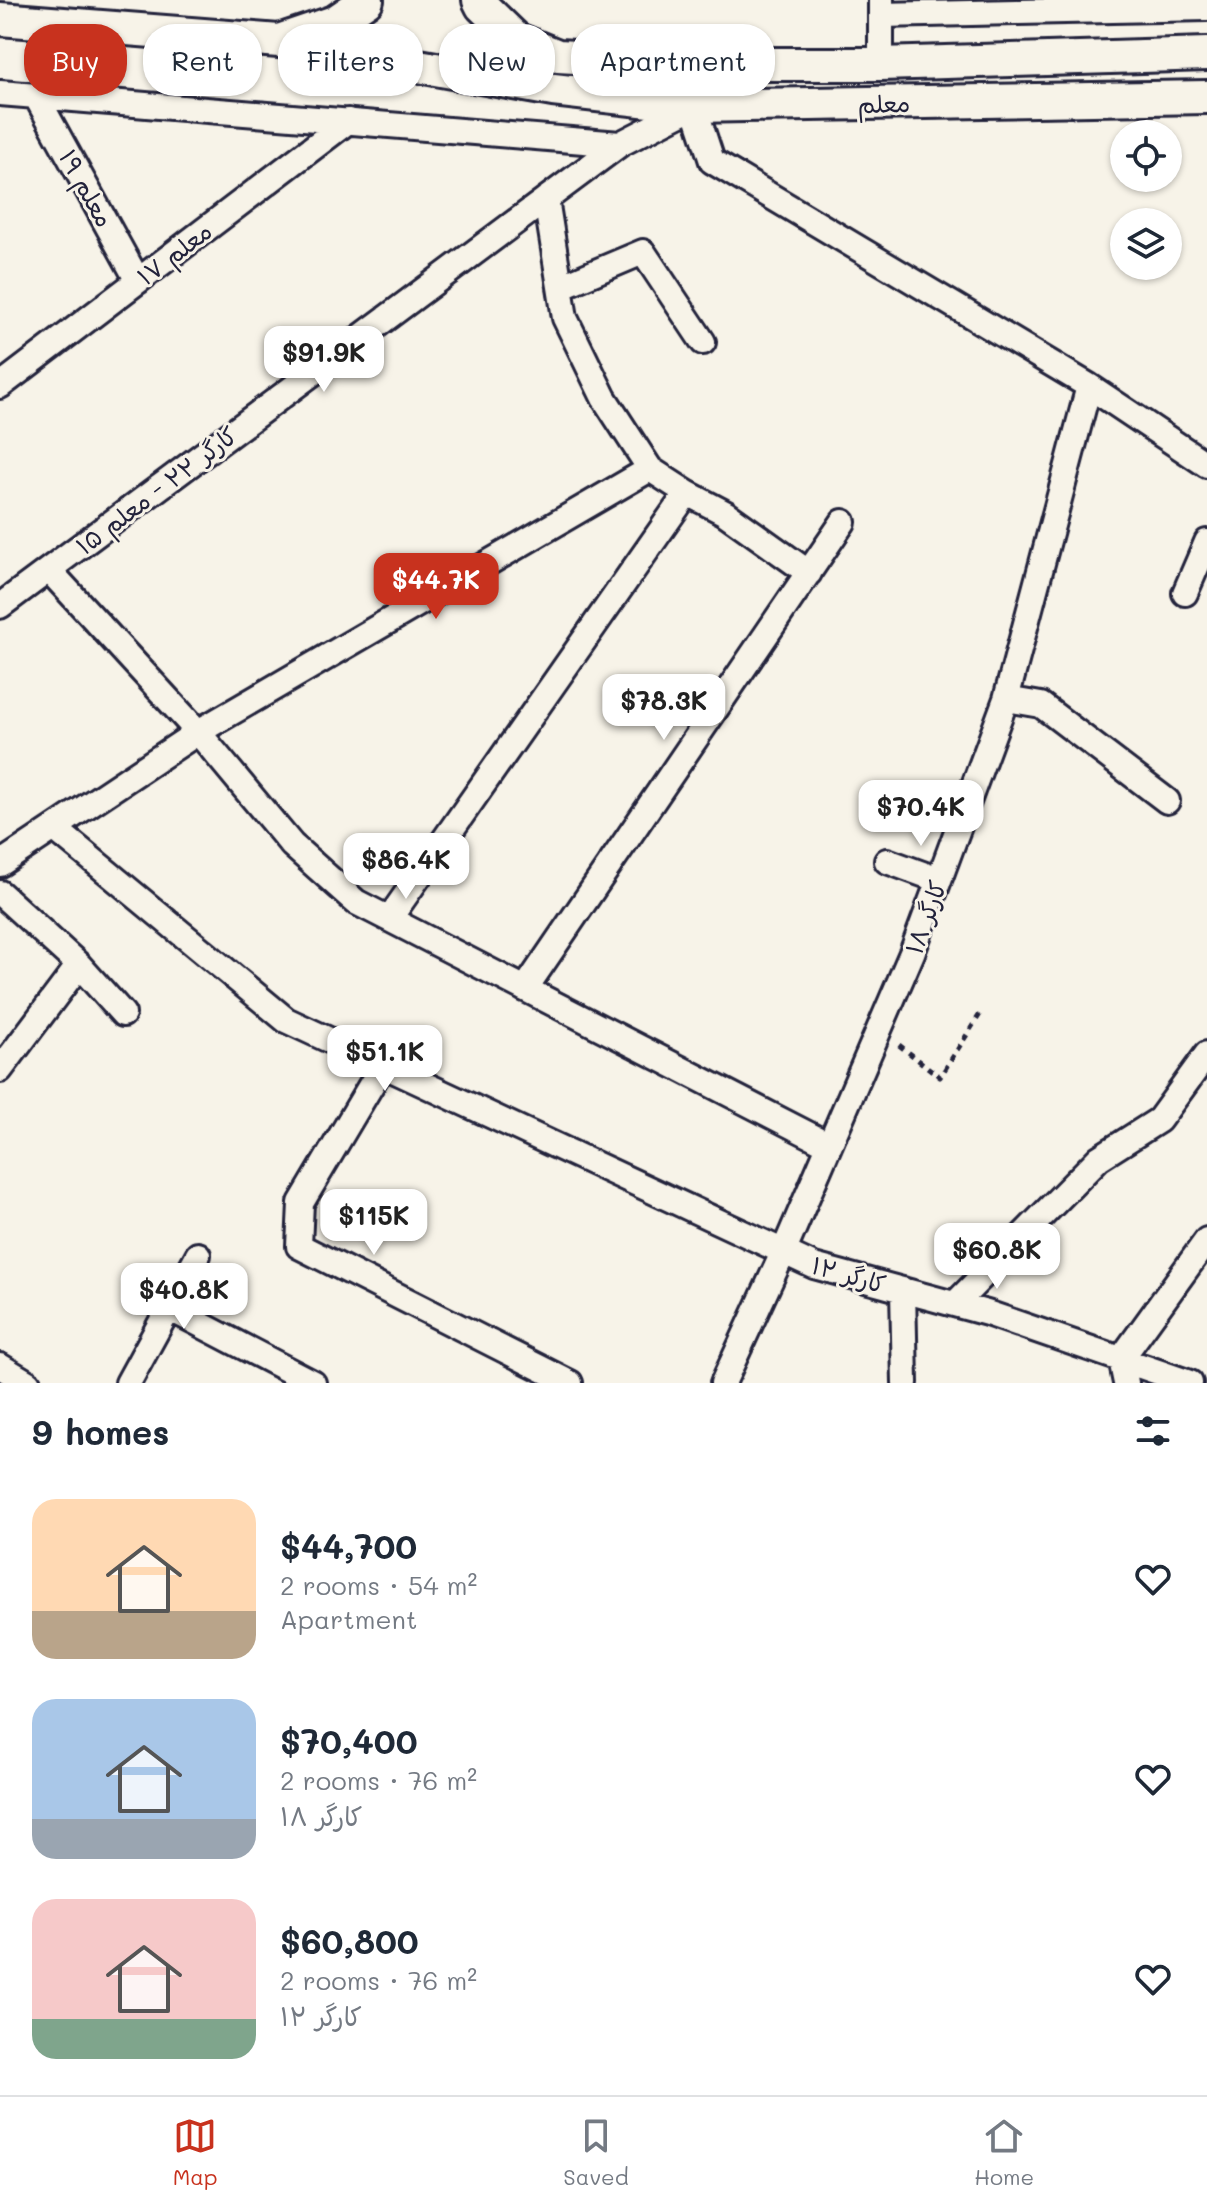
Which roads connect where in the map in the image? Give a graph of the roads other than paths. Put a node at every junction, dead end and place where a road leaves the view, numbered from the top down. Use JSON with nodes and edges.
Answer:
{"nodes":[{"id":1,"x":367,"y":0,"type":"edge"},
{"id":2,"x":479,"y":0,"type":"edge"},
{"id":3,"x":1124,"y":5,"type":"edge"},
{"id":4,"x":881,"y":7,"type":"edge"},
{"id":5,"x":1207,"y":8,"type":"edge"},
{"id":6,"x":0,"y":19,"type":"edge"},
{"id":7,"x":329,"y":24,"type":"edge"},
{"id":8,"x":278,"y":41,"type":"edge"},
{"id":9,"x":1207,"y":54,"type":"edge"},
{"id":10,"x":571,"y":57,"type":"edge"},
{"id":11,"x":775,"y":64,"type":"edge"},
{"id":12,"x":881,"y":64,"type":"junction"},
{"id":13,"x":423,"y":67,"type":"edge"},
{"id":14,"x":0,"y":93,"type":"edge"},
{"id":15,"x":24,"y":95,"type":"edge"},
{"id":16,"x":36,"y":96,"type":"joint"},
{"id":17,"x":687,"y":96,"type":"edge"},
{"id":18,"x":1207,"y":97,"type":"edge"},
{"id":19,"x":694,"y":106,"type":"junction"},
{"id":20,"x":348,"y":121,"type":"junction"},
{"id":21,"x":620,"y":144,"type":"junction"},
{"id":22,"x":546,"y":199,"type":"junction"},
{"id":23,"x":138,"y":281,"type":"junction"},
{"id":24,"x":560,"y":287,"type":"junction"},
{"id":25,"x":703,"y":342,"type":"dead end"},
{"id":26,"x":0,"y":386,"type":"edge"},
{"id":27,"x":1089,"y":386,"type":"junction"},
{"id":28,"x":1207,"y":465,"type":"edge"},
{"id":29,"x":650,"y":469,"type":"junction"},
{"id":30,"x":687,"y":493,"type":"junction"},
{"id":31,"x":843,"y":522,"type":"dead end"},
{"id":32,"x":1207,"y":542,"type":"edge"},
{"id":33,"x":49,"y":570,"type":"junction"},
{"id":34,"x":809,"y":573,"type":"junction"},
{"id":35,"x":1185,"y":593,"type":"dead end"},
{"id":36,"x":0,"y":606,"type":"edge"},
{"id":37,"x":1006,"y":699,"type":"junction"},
{"id":38,"x":198,"y":732,"type":"junction"},
{"id":39,"x":1167,"y":801,"type":"dead end"},
{"id":40,"x":54,"y":828,"type":"junction"},
{"id":41,"x":887,"y":861,"type":"dead end"},
{"id":42,"x":0,"y":864,"type":"edge"},
{"id":43,"x":939,"y":880,"type":"junction"},
{"id":44,"x":0,"y":893,"type":"edge"},
{"id":45,"x":389,"y":919,"type":"junction"},
{"id":46,"x":79,"y":965,"type":"junction"},
{"id":47,"x":525,"y":989,"type":"junction"},
{"id":48,"x":123,"y":1014,"type":"dead end"},
{"id":49,"x":1207,"y":1054,"type":"edge"},
{"id":50,"x":383,"y":1065,"type":"junction"},
{"id":51,"x":0,"y":1070,"type":"edge"},
{"id":52,"x":829,"y":1145,"type":"junction"},
{"id":53,"x":1207,"y":1240,"type":"edge"},
{"id":54,"x":783,"y":1253,"type":"junction"},
{"id":55,"x":198,"y":1255,"type":"dead end"},
{"id":56,"x":903,"y":1290,"type":"junction"},
{"id":57,"x":955,"y":1304,"type":"junction"},
{"id":58,"x":169,"y":1308,"type":"junction"},
{"id":59,"x":0,"y":1366,"type":"edge"},
{"id":60,"x":1124,"y":1371,"type":"edge"},
{"id":61,"x":28,"y":1383,"type":"edge"},
{"id":62,"x":128,"y":1383,"type":"edge"},
{"id":63,"x":313,"y":1383,"type":"edge"},
{"id":64,"x":570,"y":1383,"type":"edge"},
{"id":65,"x":723,"y":1383,"type":"edge"},
{"id":66,"x":905,"y":1383,"type":"edge"},
{"id":67,"x":1190,"y":1383,"type":"edge"}],
"edges":[{"from":1,"to":7,"type":"main road"},
{"from":2,"to":10,"type":"main road","name":"معلم"},
{"from":3,"to":4,"type":"street"},
{"from":3,"to":5,"type":"street"},
{"from":4,"to":12,"type":"street"},
{"from":6,"to":8,"type":"main road","name":"معلم"},
{"from":9,"to":12,"type":"main road","name":"معلم"},
{"from":11,"to":12,"type":"main road","name":"معلم"},
{"from":13,"to":19,"type":"main road","name":"معلم"},
{"from":14,"to":15,"type":"street"},
{"from":16,"to":20,"type":"street"},
{"from":16,"to":23,"type":"street","name":"معلم ۱۹"},
{"from":17,"to":19,"type":"main road"},
{"from":18,"to":19,"type":"main road","name":"معلم"},
{"from":19,"to":21,"type":"street","name":"کارگر ۲۲ - معلم ۱۵"},
{"from":19,"to":27,"type":"street"},
{"from":20,"to":21,"type":"street"},
{"from":20,"to":23,"type":"street","name":"معلم ۱۷"},
{"from":21,"to":22,"type":"street","name":"کارگر ۲۲ - معلم ۱۵"},
{"from":22,"to":24,"type":"street"},
{"from":22,"to":33,"type":"street","name":"کارگر ۲۲ - معلم ۱۵"},
{"from":23,"to":26,"type":"street","name":"معلم ۱۷"},
{"from":24,"to":25,"type":"street"},
{"from":24,"to":29,"type":"street"},
{"from":27,"to":28,"type":"street"},
{"from":27,"to":37,"type":"street","name":"کارگر ۱۸"},
{"from":29,"to":30,"type":"street"},
{"from":29,"to":38,"type":"street"},
{"from":30,"to":34,"type":"street"},
{"from":30,"to":45,"type":"street"},
{"from":31,"to":34,"type":"street"},
{"from":32,"to":35,"type":"street"},
{"from":33,"to":36,"type":"street","name":"کارگر ۲۲ - معلم ۱۵"},
{"from":33,"to":38,"type":"street"},
{"from":34,"to":47,"type":"street"},
{"from":37,"to":39,"type":"street"},
{"from":37,"to":43,"type":"street","name":"کارگر ۱۸"},
{"from":38,"to":40,"type":"street"},
{"from":38,"to":45,"type":"street"},
{"from":40,"to":42,"type":"street"},
{"from":40,"to":50,"type":"street","name":"کارگر ۱۲"},
{"from":41,"to":43,"type":"street"},
{"from":43,"to":52,"type":"street","name":"کارگر ۱۸"},
{"from":44,"to":46,"type":"street"},
{"from":45,"to":47,"type":"street"},
{"from":46,"to":48,"type":"street"},
{"from":46,"to":51,"type":"street"},
{"from":47,"to":52,"type":"street"},
{"from":49,"to":57,"type":"street"},
{"from":50,"to":54,"type":"street","name":"کارگر ۱۲"},
{"from":50,"to":64,"type":"street"},
{"from":52,"to":54,"type":"street","name":"کارگر ۱۸"},
{"from":53,"to":60,"type":"street"},
{"from":54,"to":56,"type":"street","name":"کارگر ۱۲"},
{"from":54,"to":65,"type":"street","name":"کارگر ۱۸"},
{"from":55,"to":58,"type":"street"},
{"from":56,"to":57,"type":"street","name":"کارگر ۱۲"},
{"from":56,"to":66,"type":"street"},
{"from":57,"to":60,"type":"street","name":"کارگر ۱۲"},
{"from":58,"to":62,"type":"street"},
{"from":58,"to":63,"type":"street"},
{"from":59,"to":61,"type":"street"},
{"from":60,"to":67,"type":"street","name":"کارگر ۱۲"}]}
